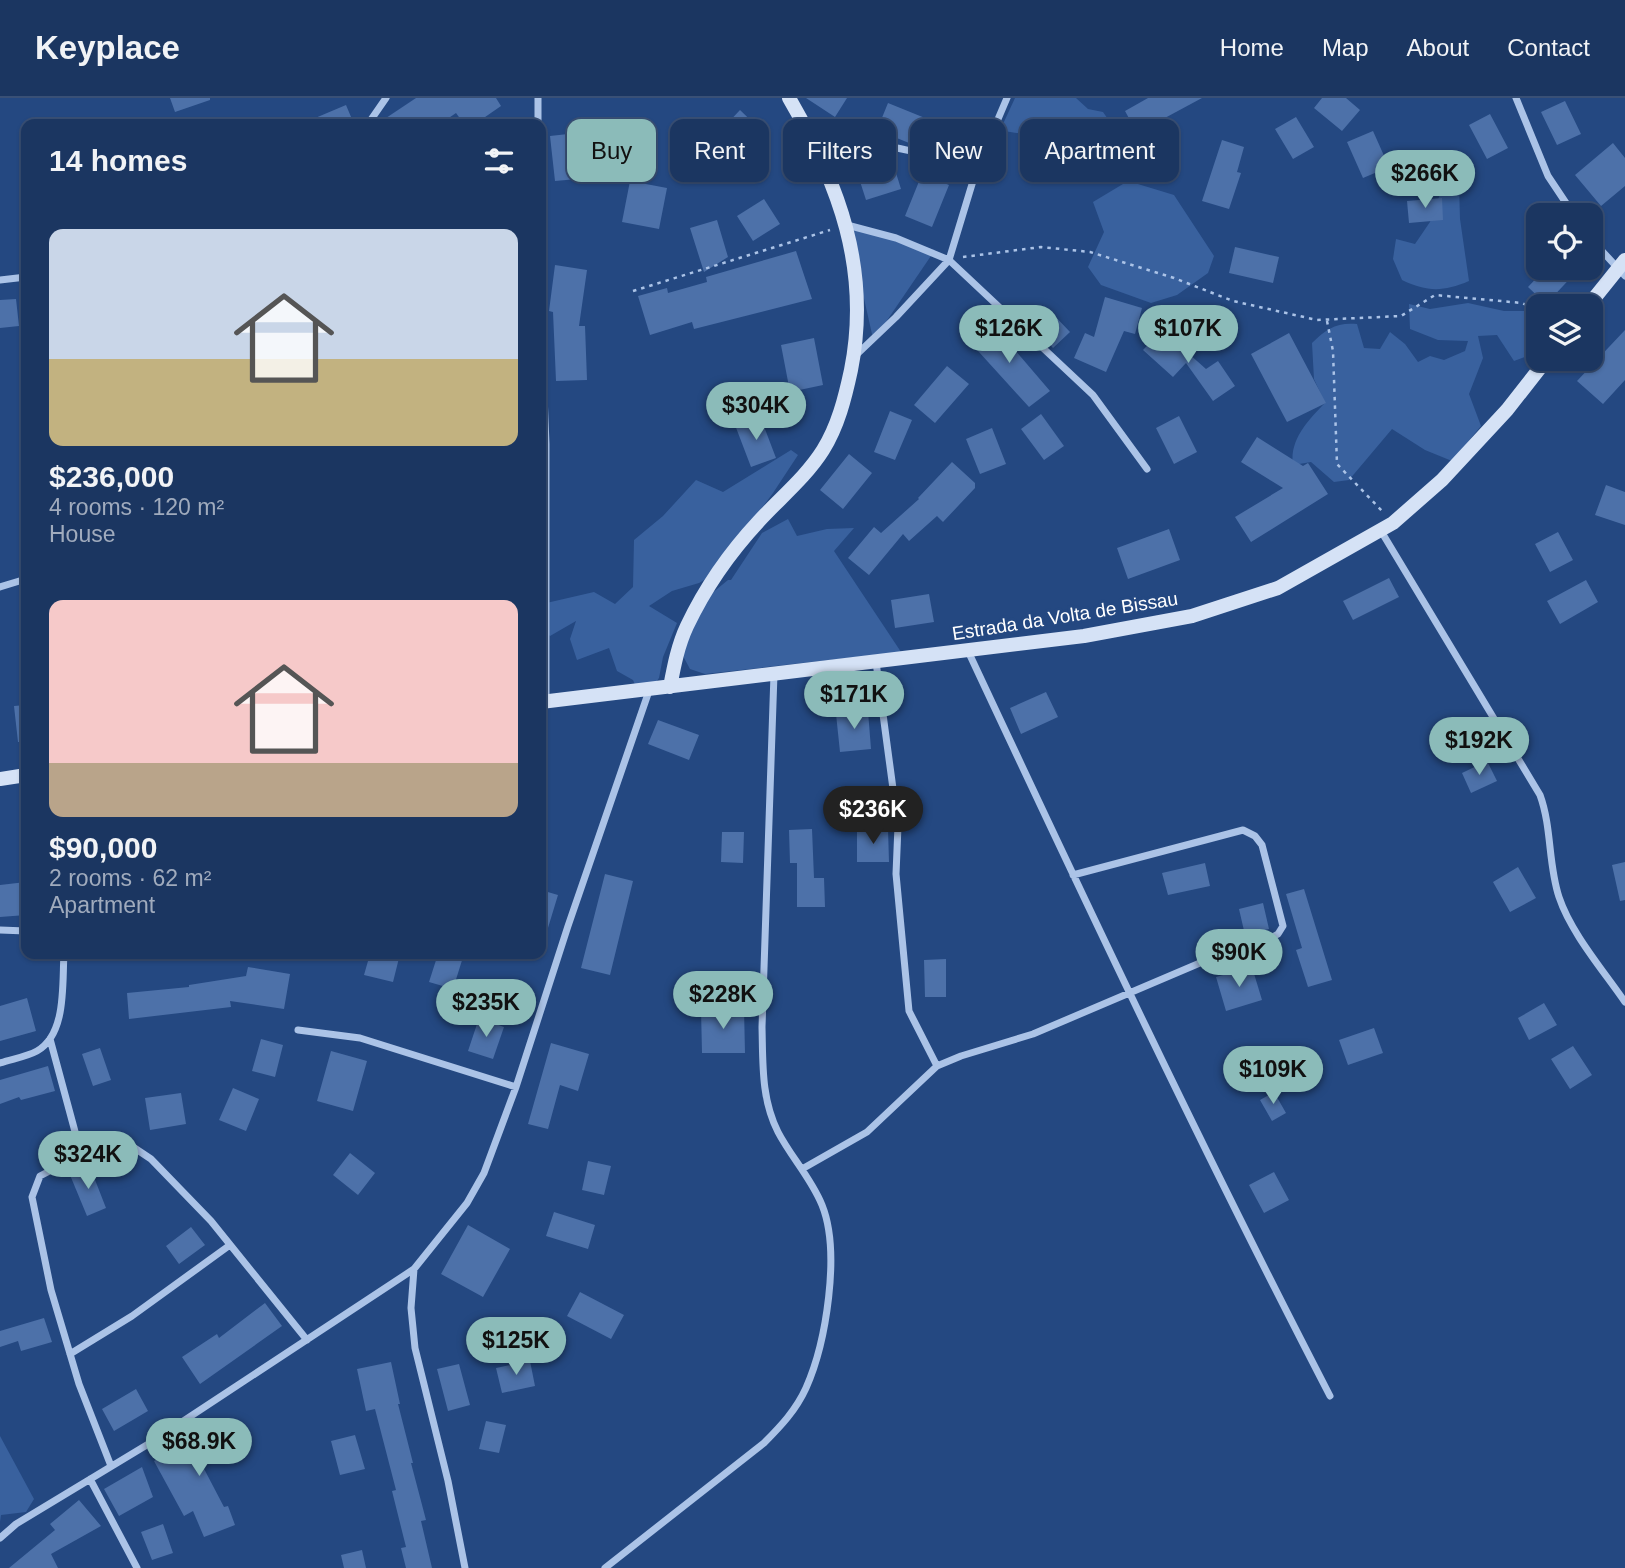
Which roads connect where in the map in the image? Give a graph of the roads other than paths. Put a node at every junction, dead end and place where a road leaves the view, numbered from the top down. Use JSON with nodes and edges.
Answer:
{"nodes":[{"id":1,"x":386,"y":98,"type":"edge"},
{"id":2,"x":538,"y":98,"type":"edge"},
{"id":3,"x":789,"y":98,"type":"edge"},
{"id":4,"x":1007,"y":98,"type":"edge"},
{"id":5,"x":1516,"y":98,"type":"edge"},
{"id":6,"x":371,"y":119,"type":"edge"},
{"id":7,"x":538,"y":119,"type":"edge"},
{"id":8,"x":800,"y":119,"type":"edge"},
{"id":9,"x":998,"y":119,"type":"edge"},
{"id":10,"x":829,"y":182,"type":"edge"},
{"id":11,"x":973,"y":182,"type":"edge"},
{"id":12,"x":1566,"y":203,"type":"edge"},
{"id":13,"x":847,"y":225,"type":"junction"},
{"id":14,"x":1603,"y":251,"type":"edge"},
{"id":15,"x":949,"y":260,"type":"junction"},
{"id":16,"x":1622,"y":269,"type":"edge"},
{"id":17,"x":21,"y":277,"type":"edge"},
{"id":18,"x":0,"y":279,"type":"edge"},
{"id":19,"x":1599,"y":294,"type":"edge"},
{"id":20,"x":853,"y":357,"type":"junction"},
{"id":21,"x":1538,"y":371,"type":"edge"},
{"id":22,"x":1147,"y":469,"type":"dead end"},
{"id":23,"x":1387,"y":527,"type":"junction"},
{"id":24,"x":21,"y":581,"type":"edge"},
{"id":25,"x":0,"y":587,"type":"edge"},
{"id":26,"x":968,"y":651,"type":"junction"},
{"id":27,"x":876,"y":662,"type":"junction"},
{"id":28,"x":774,"y":673,"type":"junction"},
{"id":29,"x":670,"y":687,"type":"junction"},
{"id":30,"x":650,"y":688,"type":"junction"},
{"id":31,"x":546,"y":702,"type":"edge"},
{"id":32,"x":21,"y":776,"type":"edge"},
{"id":33,"x":0,"y":779,"type":"edge"},
{"id":34,"x":1073,"y":876,"type":"junction"},
{"id":35,"x":0,"y":930,"type":"edge"},
{"id":36,"x":21,"y":931,"type":"edge"},
{"id":37,"x":64,"y":959,"type":"edge"},
{"id":38,"x":1128,"y":993,"type":"junction"},
{"id":39,"x":1625,"y":1003,"type":"edge"},
{"id":40,"x":298,"y":1030,"type":"dead end"},
{"id":41,"x":50,"y":1038,"type":"junction"},
{"id":42,"x":0,"y":1063,"type":"edge"},
{"id":43,"x":937,"y":1066,"type":"junction"},
{"id":44,"x":516,"y":1087,"type":"junction"},
{"id":45,"x":77,"y":1139,"type":"junction"},
{"id":46,"x":802,"y":1169,"type":"junction"},
{"id":47,"x":230,"y":1245,"type":"junction"},
{"id":48,"x":414,"y":1269,"type":"junction"},
{"id":49,"x":307,"y":1340,"type":"junction"},
{"id":50,"x":70,"y":1354,"type":"junction"},
{"id":51,"x":1330,"y":1396,"type":"dead end"},
{"id":52,"x":111,"y":1466,"type":"junction"},
{"id":53,"x":90,"y":1479,"type":"junction"},
{"id":54,"x":0,"y":1538,"type":"edge"},
{"id":55,"x":137,"y":1568,"type":"edge"},
{"id":56,"x":465,"y":1568,"type":"edge"},
{"id":57,"x":605,"y":1568,"type":"edge"}],
"edges":[{"from":1,"to":6,"type":"street"},
{"from":2,"to":7,"type":"street"},
{"from":3,"to":8,"type":"main road"},
{"from":4,"to":9,"type":"street"},
{"from":5,"to":12,"type":"street"},
{"from":10,"to":13,"type":"main road"},
{"from":11,"to":15,"type":"street"},
{"from":13,"to":15,"type":"street"},
{"from":13,"to":20,"type":"main road"},
{"from":14,"to":16,"type":"street"},
{"from":15,"to":20,"type":"street"},
{"from":15,"to":22,"type":"street"},
{"from":16,"to":19,"type":"main road"},
{"from":17,"to":18,"type":"street"},
{"from":20,"to":29,"type":"main road"},
{"from":21,"to":23,"type":"main road","name":"Estrada da Volta de Bissau"},
{"from":23,"to":26,"type":"main road","name":"Estrada da Volta de Bissau"},
{"from":23,"to":39,"type":"street"},
{"from":24,"to":25,"type":"street"},
{"from":26,"to":27,"type":"main road","name":"Estrada da Volta de Bissau"},
{"from":26,"to":34,"type":"street"},
{"from":27,"to":28,"type":"main road","name":"Estrada da Volta de Bissau"},
{"from":27,"to":43,"type":"street"},
{"from":28,"to":29,"type":"main road","name":"Estrada da Volta de Bissau"},
{"from":28,"to":46,"type":"street"},
{"from":29,"to":30,"type":"main road","name":"Estrada da Volta de Bissau"},
{"from":30,"to":31,"type":"main road","name":"Estrada da Volta de Bissau"},
{"from":30,"to":44,"type":"street"},
{"from":32,"to":33,"type":"main road"},
{"from":34,"to":38,"type":"street"},
{"from":34,"to":38,"type":"street"},
{"from":35,"to":36,"type":"street"},
{"from":37,"to":41,"type":"street"},
{"from":38,"to":43,"type":"street"},
{"from":38,"to":51,"type":"street"},
{"from":40,"to":44,"type":"street"},
{"from":41,"to":42,"type":"street"},
{"from":41,"to":45,"type":"street"},
{"from":43,"to":46,"type":"street"},
{"from":44,"to":48,"type":"street"},
{"from":45,"to":47,"type":"street"},
{"from":45,"to":50,"type":"street"},
{"from":46,"to":57,"type":"street"},
{"from":47,"to":49,"type":"street"},
{"from":47,"to":50,"type":"street"},
{"from":48,"to":49,"type":"street"},
{"from":48,"to":56,"type":"street"},
{"from":49,"to":52,"type":"street"},
{"from":50,"to":52,"type":"street"},
{"from":52,"to":53,"type":"street"},
{"from":53,"to":54,"type":"street"},
{"from":53,"to":55,"type":"street"}]}
